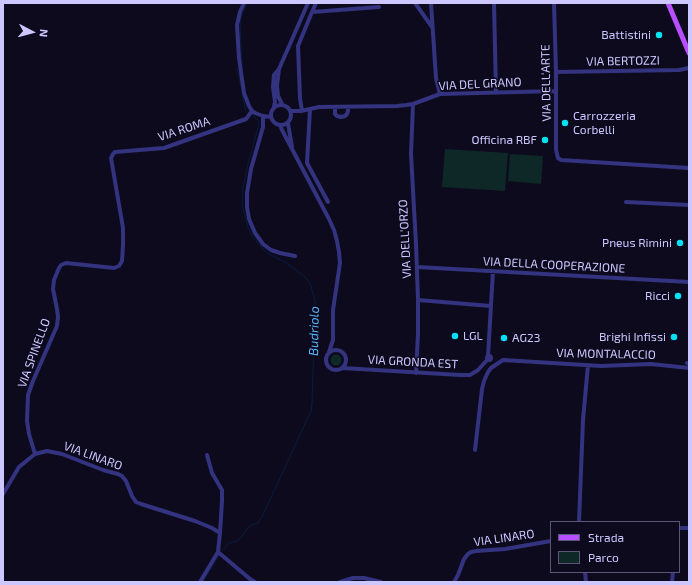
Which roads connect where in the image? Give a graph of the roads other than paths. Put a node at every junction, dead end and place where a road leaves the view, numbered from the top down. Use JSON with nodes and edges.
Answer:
{"nodes":[{"id":1,"x":244,"y":3,"type":"edge"},
{"id":2,"x":309,"y":3,"type":"edge"},
{"id":3,"x":316,"y":3,"type":"edge"},
{"id":4,"x":415,"y":3,"type":"edge"},
{"id":5,"x":431,"y":3,"type":"edge"},
{"id":6,"x":494,"y":3,"type":"edge"},
{"id":7,"x":554,"y":3,"type":"edge"},
{"id":8,"x":668,"y":3,"type":"edge"},
{"id":9,"x":379,"y":8,"type":"dead end"},
{"id":10,"x":312,"y":12,"type":"junction"},
{"id":11,"x":432,"y":28,"type":"junction"},
{"id":12,"x":689,"y":53,"type":"edge"},
{"id":13,"x":279,"y":69,"type":"junction"},
{"id":14,"x":689,"y":70,"type":"edge"},
{"id":15,"x":556,"y":72,"type":"junction"},
{"id":16,"x":556,"y":91,"type":"junction"},
{"id":17,"x":496,"y":92,"type":"junction"},
{"id":18,"x":440,"y":94,"type":"junction"},
{"id":19,"x":282,"y":104,"type":"junction"},
{"id":20,"x":413,"y":104,"type":"junction"},
{"id":21,"x":274,"y":106,"type":"junction"},
{"id":22,"x":335,"y":107,"type":"junction"},
{"id":23,"x":348,"y":107,"type":"junction"},
{"id":24,"x":310,"y":109,"type":"junction"},
{"id":25,"x":252,"y":111,"type":"junction"},
{"id":26,"x":302,"y":111,"type":"junction"},
{"id":27,"x":291,"y":114,"type":"junction"},
{"id":28,"x":263,"y":116,"type":"junction"},
{"id":29,"x":271,"y":117,"type":"junction"},
{"id":30,"x":288,"y":123,"type":"junction"},
{"id":31,"x":280,"y":125,"type":"junction"},
{"id":32,"x":293,"y":151,"type":"junction"},
{"id":33,"x":689,"y":168,"type":"edge"},
{"id":34,"x":328,"y":202,"type":"dead end"},
{"id":35,"x":626,"y":202,"type":"dead end"},
{"id":36,"x":689,"y":205,"type":"edge"},
{"id":37,"x":123,"y":245,"type":"joint"},
{"id":38,"x":295,"y":256,"type":"dead end"},
{"id":39,"x":417,"y":267,"type":"junction"},
{"id":40,"x":493,"y":271,"type":"junction"},
{"id":41,"x":689,"y":282,"type":"edge"},
{"id":42,"x":418,"y":300,"type":"junction"},
{"id":43,"x":491,"y":306,"type":"junction"},
{"id":44,"x":333,"y":340,"type":"junction"},
{"id":45,"x":337,"y":350,"type":"junction"},
{"id":46,"x":329,"y":352,"type":"junction"},
{"id":47,"x":489,"y":358,"type":"junction"},
{"id":48,"x":502,"y":360,"type":"junction"},
{"id":49,"x":346,"y":361,"type":"junction"},
{"id":50,"x":588,"y":365,"type":"junction"},
{"id":51,"x":342,"y":368,"type":"junction"},
{"id":52,"x":689,"y":368,"type":"edge"},
{"id":53,"x":355,"y":370,"type":"junction"},
{"id":54,"x":416,"y":373,"type":"junction"},
{"id":55,"x":475,"y":450,"type":"dead end"},
{"id":56,"x":35,"y":454,"type":"junction"},
{"id":57,"x":207,"y":455,"type":"dead end"},
{"id":58,"x":3,"y":494,"type":"edge"},
{"id":59,"x":579,"y":521,"type":"edge"},
{"id":60,"x":220,"y":533,"type":"junction"},
{"id":61,"x":550,"y":541,"type":"edge"},
{"id":62,"x":218,"y":552,"type":"junction"},
{"id":63,"x":200,"y":582,"type":"edge"},
{"id":64,"x":255,"y":582,"type":"edge"},
{"id":65,"x":340,"y":582,"type":"edge"},
{"id":66,"x":381,"y":582,"type":"edge"},
{"id":67,"x":454,"y":582,"type":"edge"}],
"edges":[{"from":1,"to":25,"type":"street"},
{"from":2,"to":13,"type":"street"},
{"from":3,"to":10,"type":"street"},
{"from":4,"to":11,"type":"street"},
{"from":5,"to":11,"type":"street"},
{"from":6,"to":17,"type":"street"},
{"from":7,"to":15,"type":"street","name":"VIA DELL'ARTE"},
{"from":8,"to":12,"type":"main road"},
{"from":9,"to":10,"type":"street"},
{"from":10,"to":26,"type":"street"},
{"from":11,"to":18,"type":"street"},
{"from":13,"to":19,"type":"street"},
{"from":13,"to":21,"type":"street"},
{"from":14,"to":15,"type":"street","name":"VIA BERTOZZI"},
{"from":15,"to":16,"type":"street","name":"VIA DELL'ARTE"},
{"from":16,"to":17,"type":"street","name":"VIA DEL GRANO"},
{"from":16,"to":33,"type":"street","name":"VIA DELL'ARTE"},
{"from":17,"to":18,"type":"street","name":"VIA DEL GRANO"},
{"from":18,"to":20,"type":"street","name":"VIA DEL GRANO"},
{"from":19,"to":21,"type":"street"},
{"from":19,"to":27,"type":"street"},
{"from":20,"to":23,"type":"street","name":"VIA DEL GRANO"},
{"from":20,"to":39,"type":"street","name":"VIA DELL'ORZO"},
{"from":21,"to":29,"type":"street"},
{"from":22,"to":23,"type":"street","name":"VIA DEL GRANO"},
{"from":22,"to":23,"type":"street"},
{"from":22,"to":24,"type":"street","name":"VIA DEL GRANO"},
{"from":24,"to":26,"type":"street","name":"VIA DEL GRANO"},
{"from":24,"to":34,"type":"street"},
{"from":25,"to":28,"type":"street"},
{"from":25,"to":37,"type":"street","name":"VIA ROMA"},
{"from":26,"to":27,"type":"street","name":"VIA DEL GRANO"},
{"from":27,"to":30,"type":"street"},
{"from":28,"to":29,"type":"street"},
{"from":28,"to":38,"type":"street"},
{"from":29,"to":31,"type":"street","name":"VIA GRONDA EST"},
{"from":30,"to":31,"type":"street"},
{"from":30,"to":32,"type":"street","name":"VIA GRONDA EST"},
{"from":31,"to":32,"type":"street","name":"VIA GRONDA EST"},
{"from":32,"to":44,"type":"street","name":"VIA GRONDA EST"},
{"from":35,"to":36,"type":"street"},
{"from":37,"to":56,"type":"street","name":"VIA SPINELLO"},
{"from":39,"to":40,"type":"street","name":"VIA DELLA COOPERAZIONE"},
{"from":39,"to":42,"type":"street","name":"VIA DELL'ORZO"},
{"from":40,"to":41,"type":"street","name":"VIA DELLA COOPERAZIONE"},
{"from":40,"to":43,"type":"street"},
{"from":42,"to":43,"type":"street"},
{"from":42,"to":54,"type":"street","name":"VIA DELL'ORZO"},
{"from":43,"to":47,"type":"street"},
{"from":44,"to":45,"type":"street","name":"VIA GRONDA EST"},
{"from":44,"to":46,"type":"street","name":"VIA GRONDA EST"},
{"from":45,"to":46,"type":"street"},
{"from":45,"to":49,"type":"street","name":"VIA GRONDA EST"},
{"from":46,"to":51,"type":"street","name":"VIA GRONDA EST"},
{"from":47,"to":48,"type":"street"},
{"from":47,"to":54,"type":"street","name":"VIA GRONDA EST"},
{"from":48,"to":50,"type":"street","name":"VIA MONTALACCIO"},
{"from":48,"to":55,"type":"street"},
{"from":49,"to":51,"type":"street"},
{"from":49,"to":53,"type":"street","name":"VIA GRONDA EST"},
{"from":50,"to":52,"type":"street","name":"VIA MONTALACCIO"},
{"from":50,"to":59,"type":"street"},
{"from":51,"to":53,"type":"street","name":"VIA GRONDA EST"},
{"from":53,"to":54,"type":"street","name":"VIA GRONDA EST"},
{"from":56,"to":58,"type":"street"},
{"from":56,"to":60,"type":"street","name":"VIA LINARO"},
{"from":57,"to":60,"type":"street"},
{"from":60,"to":62,"type":"street"},
{"from":61,"to":67,"type":"street","name":"VIA LINARO"},
{"from":62,"to":63,"type":"street"},
{"from":62,"to":64,"type":"street"},
{"from":65,"to":66,"type":"street"}]}
